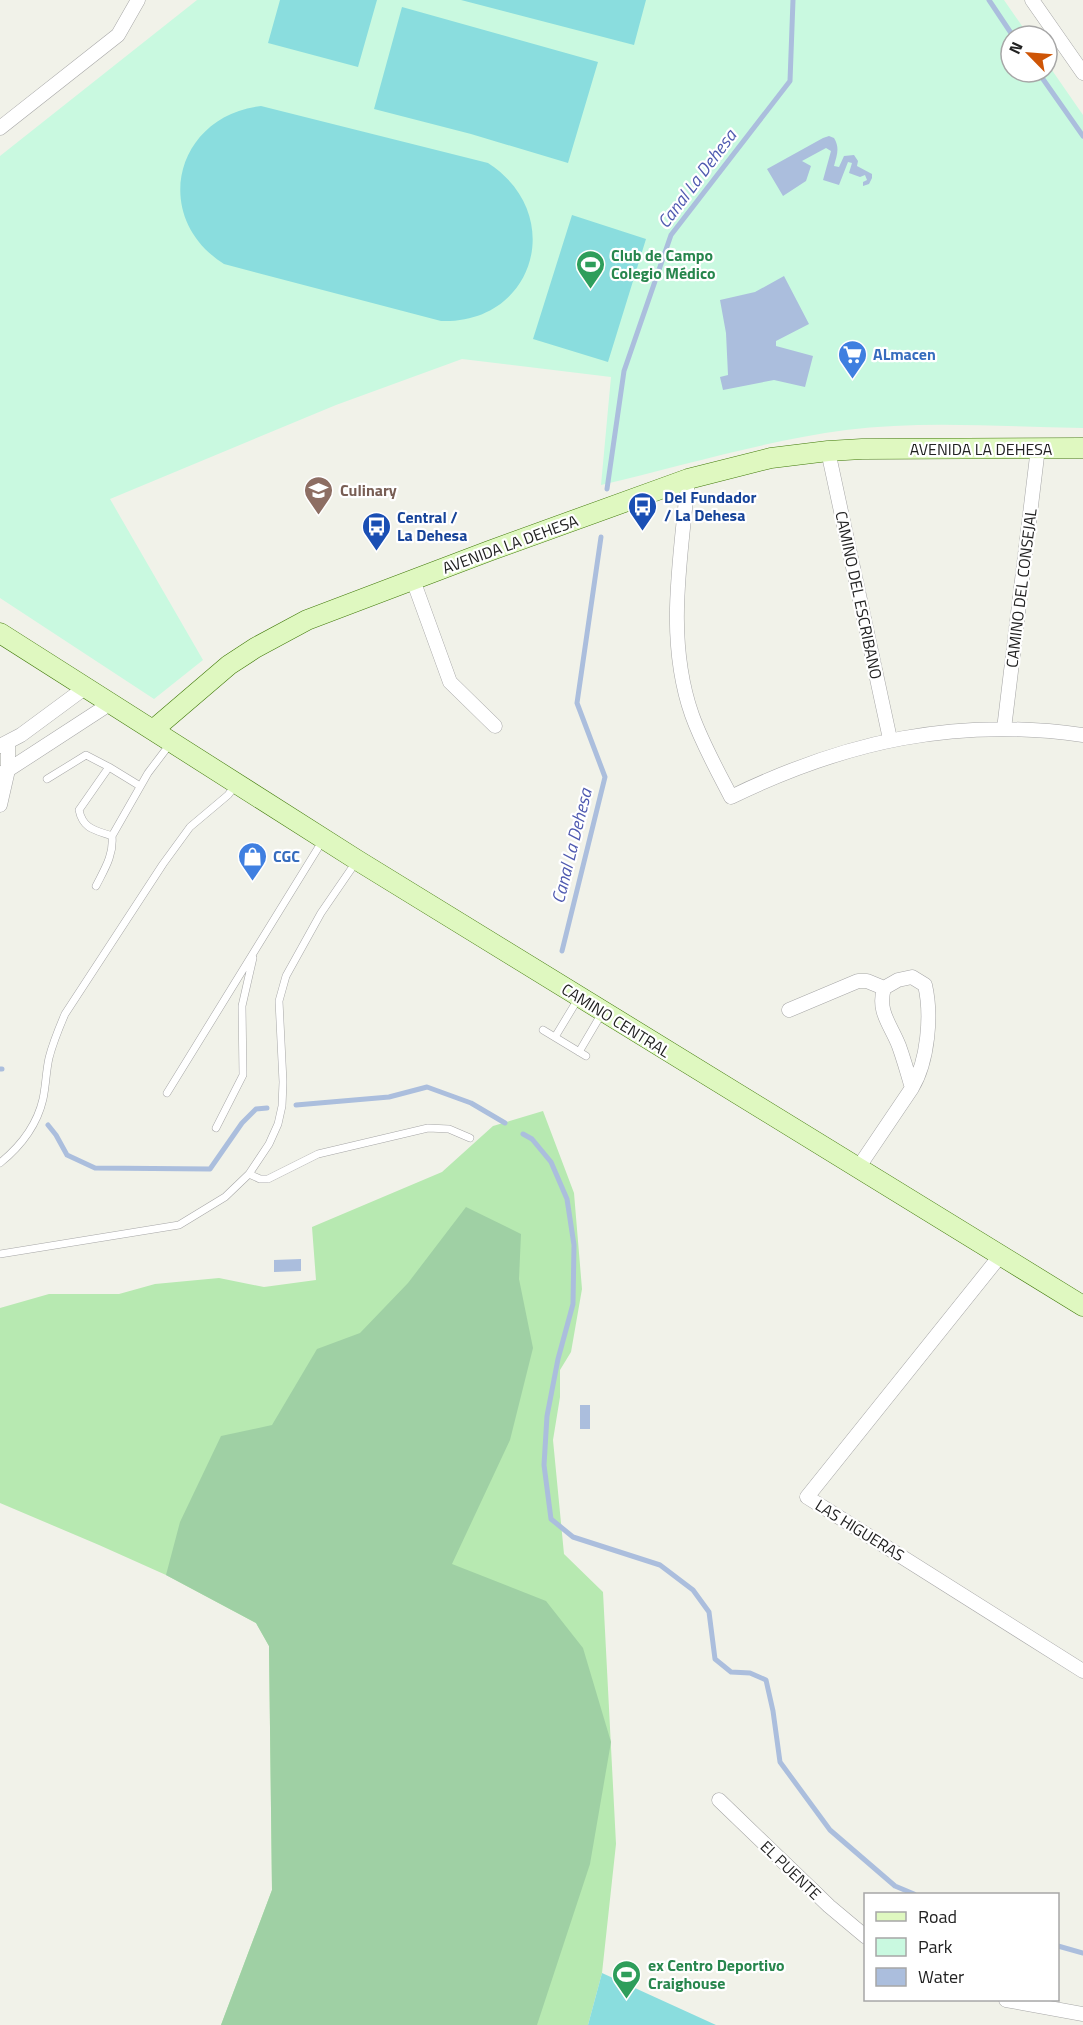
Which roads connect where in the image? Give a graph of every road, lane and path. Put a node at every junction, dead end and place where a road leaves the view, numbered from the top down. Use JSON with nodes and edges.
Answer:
{"nodes":[{"id":1,"x":138,"y":0,"type":"edge"},
{"id":2,"x":1032,"y":0,"type":"edge"},
{"id":3,"x":1083,"y":73,"type":"edge"},
{"id":4,"x":0,"y":128,"type":"edge"},
{"id":5,"x":1038,"y":448,"type":"junction"},
{"id":6,"x":1083,"y":448,"type":"edge"},
{"id":7,"x":828,"y":451,"type":"junction"},
{"id":8,"x":688,"y":479,"type":"junction"},
{"id":9,"x":413,"y":580,"type":"junction"},
{"id":10,"x":0,"y":633,"type":"edge"},
{"id":11,"x":86,"y":687,"type":"junction"},
{"id":12,"x":111,"y":703,"type":"junction"},
{"id":13,"x":495,"y":726,"type":"dead end"},
{"id":14,"x":1004,"y":729,"type":"junction"},
{"id":15,"x":153,"y":730,"type":"junction"},
{"id":16,"x":1083,"y":735,"type":"edge"},
{"id":17,"x":890,"y":739,"type":"junction"},
{"id":18,"x":171,"y":742,"type":"junction"},
{"id":19,"x":4,"y":744,"type":"edge"},
{"id":20,"x":109,"y":766,"type":"junction"},
{"id":21,"x":4,"y":772,"type":"edge"},
{"id":22,"x":47,"y":779,"type":"dead end"},
{"id":23,"x":237,"y":784,"type":"junction"},
{"id":24,"x":140,"y":786,"type":"junction"},
{"id":25,"x":0,"y":805,"type":"edge"},
{"id":26,"x":111,"y":836,"type":"junction"},
{"id":27,"x":324,"y":838,"type":"junction"},
{"id":28,"x":357,"y":860,"type":"junction"},
{"id":29,"x":96,"y":886,"type":"dead end"},
{"id":30,"x":254,"y":953,"type":"junction"},
{"id":31,"x":884,"y":988,"type":"junction"},
{"id":32,"x":579,"y":997,"type":"junction"},
{"id":33,"x":789,"y":1011,"type":"dead end"},
{"id":34,"x":603,"y":1012,"type":"junction"},
{"id":35,"x":543,"y":1030,"type":"dead end"},
{"id":36,"x":555,"y":1037,"type":"junction"},
{"id":37,"x":579,"y":1052,"type":"junction"},
{"id":38,"x":586,"y":1056,"type":"dead end"},
{"id":39,"x":912,"y":1088,"type":"junction"},
{"id":40,"x":167,"y":1093,"type":"dead end"},
{"id":41,"x":216,"y":1128,"type":"dead end"},
{"id":42,"x":470,"y":1138,"type":"dead end"},
{"id":43,"x":0,"y":1163,"type":"edge"},
{"id":44,"x":858,"y":1168,"type":"junction"},
{"id":45,"x":249,"y":1174,"type":"junction"},
{"id":46,"x":0,"y":1254,"type":"edge"},
{"id":47,"x":1000,"y":1256,"type":"junction"},
{"id":48,"x":1083,"y":1306,"type":"edge"},
{"id":49,"x":1083,"y":1671,"type":"edge"},
{"id":50,"x":719,"y":1800,"type":"dead end"},
{"id":51,"x":864,"y":1935,"type":"edge"},
{"id":52,"x":1012,"y":2001,"type":"edge"},
{"id":53,"x":1083,"y":2014,"type":"edge"}],
"edges":[{"from":1,"to":4,"type":"street"},
{"from":2,"to":3,"type":"street"},
{"from":5,"to":6,"type":"main road","name":"AVENIDA LA DEHESA"},
{"from":5,"to":7,"type":"main road","name":"AVENIDA LA DEHESA"},
{"from":5,"to":14,"type":"street","name":"CAMINO DEL CONSEJAL"},
{"from":7,"to":8,"type":"main road","name":"AVENIDA LA DEHESA"},
{"from":7,"to":17,"type":"street","name":"CAMINO DEL ESCRIBANO"},
{"from":8,"to":9,"type":"main road","name":"AVENIDA LA DEHESA"},
{"from":8,"to":17,"type":"street"},
{"from":9,"to":13,"type":"street"},
{"from":9,"to":15,"type":"main road","name":"AVENIDA LA DEHESA"},
{"from":10,"to":11,"type":"main road"},
{"from":11,"to":12,"type":"main road"},
{"from":11,"to":19,"type":"street"},
{"from":12,"to":15,"type":"main road"},
{"from":12,"to":21,"type":"street"},
{"from":14,"to":16,"type":"street"},
{"from":14,"to":17,"type":"street"},
{"from":15,"to":18,"type":"main road","name":"CAMINO CENTRAL"},
{"from":18,"to":23,"type":"main road","name":"CAMINO CENTRAL"},
{"from":18,"to":24,"type":"lane"},
{"from":19,"to":21,"type":"street"},
{"from":20,"to":22,"type":"lane"},
{"from":20,"to":24,"type":"lane"},
{"from":20,"to":26,"type":"lane"},
{"from":21,"to":25,"type":"street"},
{"from":23,"to":27,"type":"main road","name":"CAMINO CENTRAL"},
{"from":23,"to":43,"type":"lane"},
{"from":24,"to":26,"type":"lane"},
{"from":26,"to":29,"type":"lane"},
{"from":27,"to":28,"type":"main road","name":"CAMINO CENTRAL"},
{"from":27,"to":30,"type":"lane"},
{"from":28,"to":32,"type":"main road","name":"CAMINO CENTRAL"},
{"from":28,"to":45,"type":"lane"},
{"from":30,"to":40,"type":"lane"},
{"from":30,"to":41,"type":"lane"},
{"from":31,"to":33,"type":"street"},
{"from":31,"to":39,"type":"street"},
{"from":31,"to":39,"type":"street"},
{"from":32,"to":34,"type":"main road","name":"CAMINO CENTRAL"},
{"from":32,"to":36,"type":"lane"},
{"from":34,"to":37,"type":"lane"},
{"from":34,"to":44,"type":"main road","name":"CAMINO CENTRAL"},
{"from":35,"to":36,"type":"lane"},
{"from":36,"to":37,"type":"lane"},
{"from":37,"to":38,"type":"lane"},
{"from":39,"to":44,"type":"street"},
{"from":42,"to":45,"type":"lane"},
{"from":44,"to":47,"type":"main road","name":"CAMINO CENTRAL"},
{"from":45,"to":46,"type":"lane"},
{"from":47,"to":48,"type":"main road","name":"CAMINO CENTRAL"},
{"from":47,"to":49,"type":"street","name":"LAS HIGUERAS"},
{"from":50,"to":51,"type":"street","name":"EL PUENTE"},
{"from":52,"to":53,"type":"street"}]}
